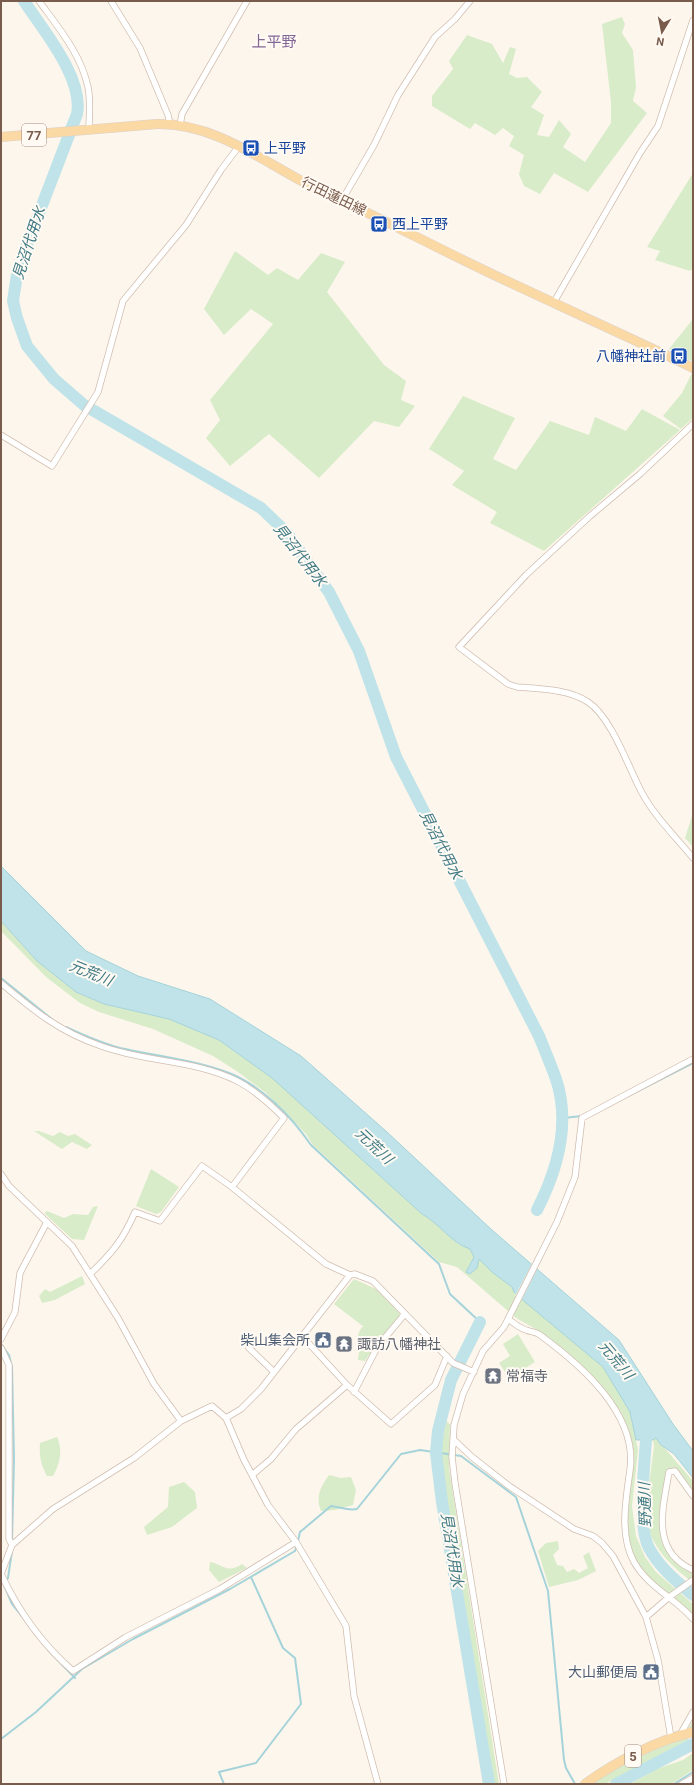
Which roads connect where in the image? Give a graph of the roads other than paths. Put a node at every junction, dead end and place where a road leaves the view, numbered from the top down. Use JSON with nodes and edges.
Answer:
{"nodes":[{"id":1,"x":39,"y":1,"type":"edge"},
{"id":2,"x":111,"y":1,"type":"edge"},
{"id":3,"x":247,"y":1,"type":"edge"},
{"id":4,"x":470,"y":1,"type":"edge"},
{"id":5,"x":693,"y":20,"type":"edge"},
{"id":6,"x":170,"y":124,"type":"junction"},
{"id":7,"x":180,"y":125,"type":"junction"},
{"id":8,"x":87,"y":130,"type":"junction"},
{"id":9,"x":1,"y":137,"type":"edge"},
{"id":10,"x":239,"y":146,"type":"junction"},
{"id":11,"x":342,"y":200,"type":"junction"},
{"id":12,"x":554,"y":302,"type":"junction"},
{"id":13,"x":693,"y":368,"type":"edge"},
{"id":14,"x":693,"y":424,"type":"edge"},
{"id":15,"x":1,"y":435,"type":"edge"},
{"id":16,"x":693,"y":858,"type":"edge"},
{"id":17,"x":1,"y":983,"type":"edge"},
{"id":18,"x":6,"y":988,"type":"junction"},
{"id":19,"x":1,"y":991,"type":"edge"},
{"id":20,"x":693,"y":1059,"type":"edge"},
{"id":21,"x":1,"y":1174,"type":"edge"},
{"id":22,"x":232,"y":1187,"type":"junction"},
{"id":23,"x":47,"y":1222,"type":"junction"},
{"id":24,"x":90,"y":1274,"type":"junction"},
{"id":25,"x":350,"y":1275,"type":"junction"},
{"id":26,"x":404,"y":1315,"type":"junction"},
{"id":27,"x":510,"y":1316,"type":"junction"},
{"id":28,"x":302,"y":1336,"type":"junction"},
{"id":29,"x":1,"y":1339,"type":"edge"},
{"id":30,"x":1,"y":1348,"type":"edge"},
{"id":31,"x":249,"y":1348,"type":"dead end"},
{"id":32,"x":447,"y":1356,"type":"junction"},
{"id":33,"x":274,"y":1372,"type":"junction"},
{"id":34,"x":474,"y":1372,"type":"junction"},
{"id":35,"x":347,"y":1385,"type":"junction"},
{"id":36,"x":354,"y":1392,"type":"junction"},
{"id":37,"x":226,"y":1418,"type":"junction"},
{"id":38,"x":181,"y":1421,"type":"junction"},
{"id":39,"x":454,"y":1440,"type":"junction"},
{"id":40,"x":252,"y":1475,"type":"junction"},
{"id":41,"x":693,"y":1496,"type":"edge"},
{"id":42,"x":296,"y":1542,"type":"junction"},
{"id":43,"x":12,"y":1545,"type":"junction"},
{"id":44,"x":693,"y":1570,"type":"edge"},
{"id":45,"x":693,"y":1580,"type":"edge"},
{"id":46,"x":668,"y":1598,"type":"junction"},
{"id":47,"x":646,"y":1617,"type":"junction"},
{"id":48,"x":693,"y":1619,"type":"edge"},
{"id":49,"x":693,"y":1712,"type":"edge"},
{"id":50,"x":682,"y":1734,"type":"edge"},
{"id":51,"x":693,"y":1778,"type":"edge"},
{"id":52,"x":378,"y":1784,"type":"edge"},
{"id":53,"x":504,"y":1784,"type":"edge"},
{"id":54,"x":585,"y":1784,"type":"edge"},
{"id":55,"x":682,"y":1784,"type":"edge"}],
"edges":[{"from":1,"to":8,"type":"street"},
{"from":2,"to":6,"type":"street"},
{"from":3,"to":7,"type":"street"},
{"from":4,"to":11,"type":"street"},
{"from":5,"to":12,"type":"street"},
{"from":6,"to":7,"type":"main road","name":"行田蓮田線","number":"77"},
{"from":6,"to":8,"type":"main road","name":"行田蓮田線","number":"77"},
{"from":7,"to":10,"type":"main road","name":"行田蓮田線","number":"77"},
{"from":8,"to":9,"type":"main road","name":"行田蓮田線","number":"77"},
{"from":10,"to":11,"type":"main road","name":"行田蓮田線","number":"77"},
{"from":10,"to":15,"type":"street"},
{"from":11,"to":12,"type":"main road","name":"行田蓮田線","number":"77"},
{"from":12,"to":13,"type":"main road","name":"行田蓮田線","number":"77"},
{"from":14,"to":16,"type":"street"},
{"from":17,"to":18,"type":"street"},
{"from":18,"to":19,"type":"street"},
{"from":18,"to":22,"type":"street"},
{"from":20,"to":27,"type":"street"},
{"from":21,"to":23,"type":"street"},
{"from":22,"to":24,"type":"street"},
{"from":22,"to":25,"type":"street"},
{"from":23,"to":24,"type":"street"},
{"from":23,"to":29,"type":"street"},
{"from":24,"to":38,"type":"street"},
{"from":25,"to":26,"type":"street"},
{"from":25,"to":28,"type":"street"},
{"from":26,"to":32,"type":"street"},
{"from":26,"to":36,"type":"street"},
{"from":27,"to":34,"type":"street"},
{"from":27,"to":46,"type":"street"},
{"from":28,"to":33,"type":"street"},
{"from":28,"to":35,"type":"street"},
{"from":30,"to":43,"type":"street"},
{"from":31,"to":33,"type":"street"},
{"from":32,"to":34,"type":"street"},
{"from":32,"to":36,"type":"street"},
{"from":33,"to":37,"type":"street"},
{"from":34,"to":39,"type":"street"},
{"from":35,"to":36,"type":"street"},
{"from":35,"to":40,"type":"street"},
{"from":37,"to":38,"type":"street"},
{"from":37,"to":40,"type":"street"},
{"from":38,"to":43,"type":"street"},
{"from":39,"to":47,"type":"street"},
{"from":39,"to":53,"type":"street"},
{"from":40,"to":42,"type":"street"},
{"from":41,"to":44,"type":"street"},
{"from":42,"to":43,"type":"street"},
{"from":42,"to":52,"type":"street"},
{"from":45,"to":46,"type":"street"},
{"from":46,"to":47,"type":"street"},
{"from":46,"to":48,"type":"street"},
{"from":47,"to":50,"type":"street"},
{"from":49,"to":50,"type":"street"},
{"from":50,"to":54,"type":"main road","number":"5"},
{"from":51,"to":55,"type":"street"}]}
